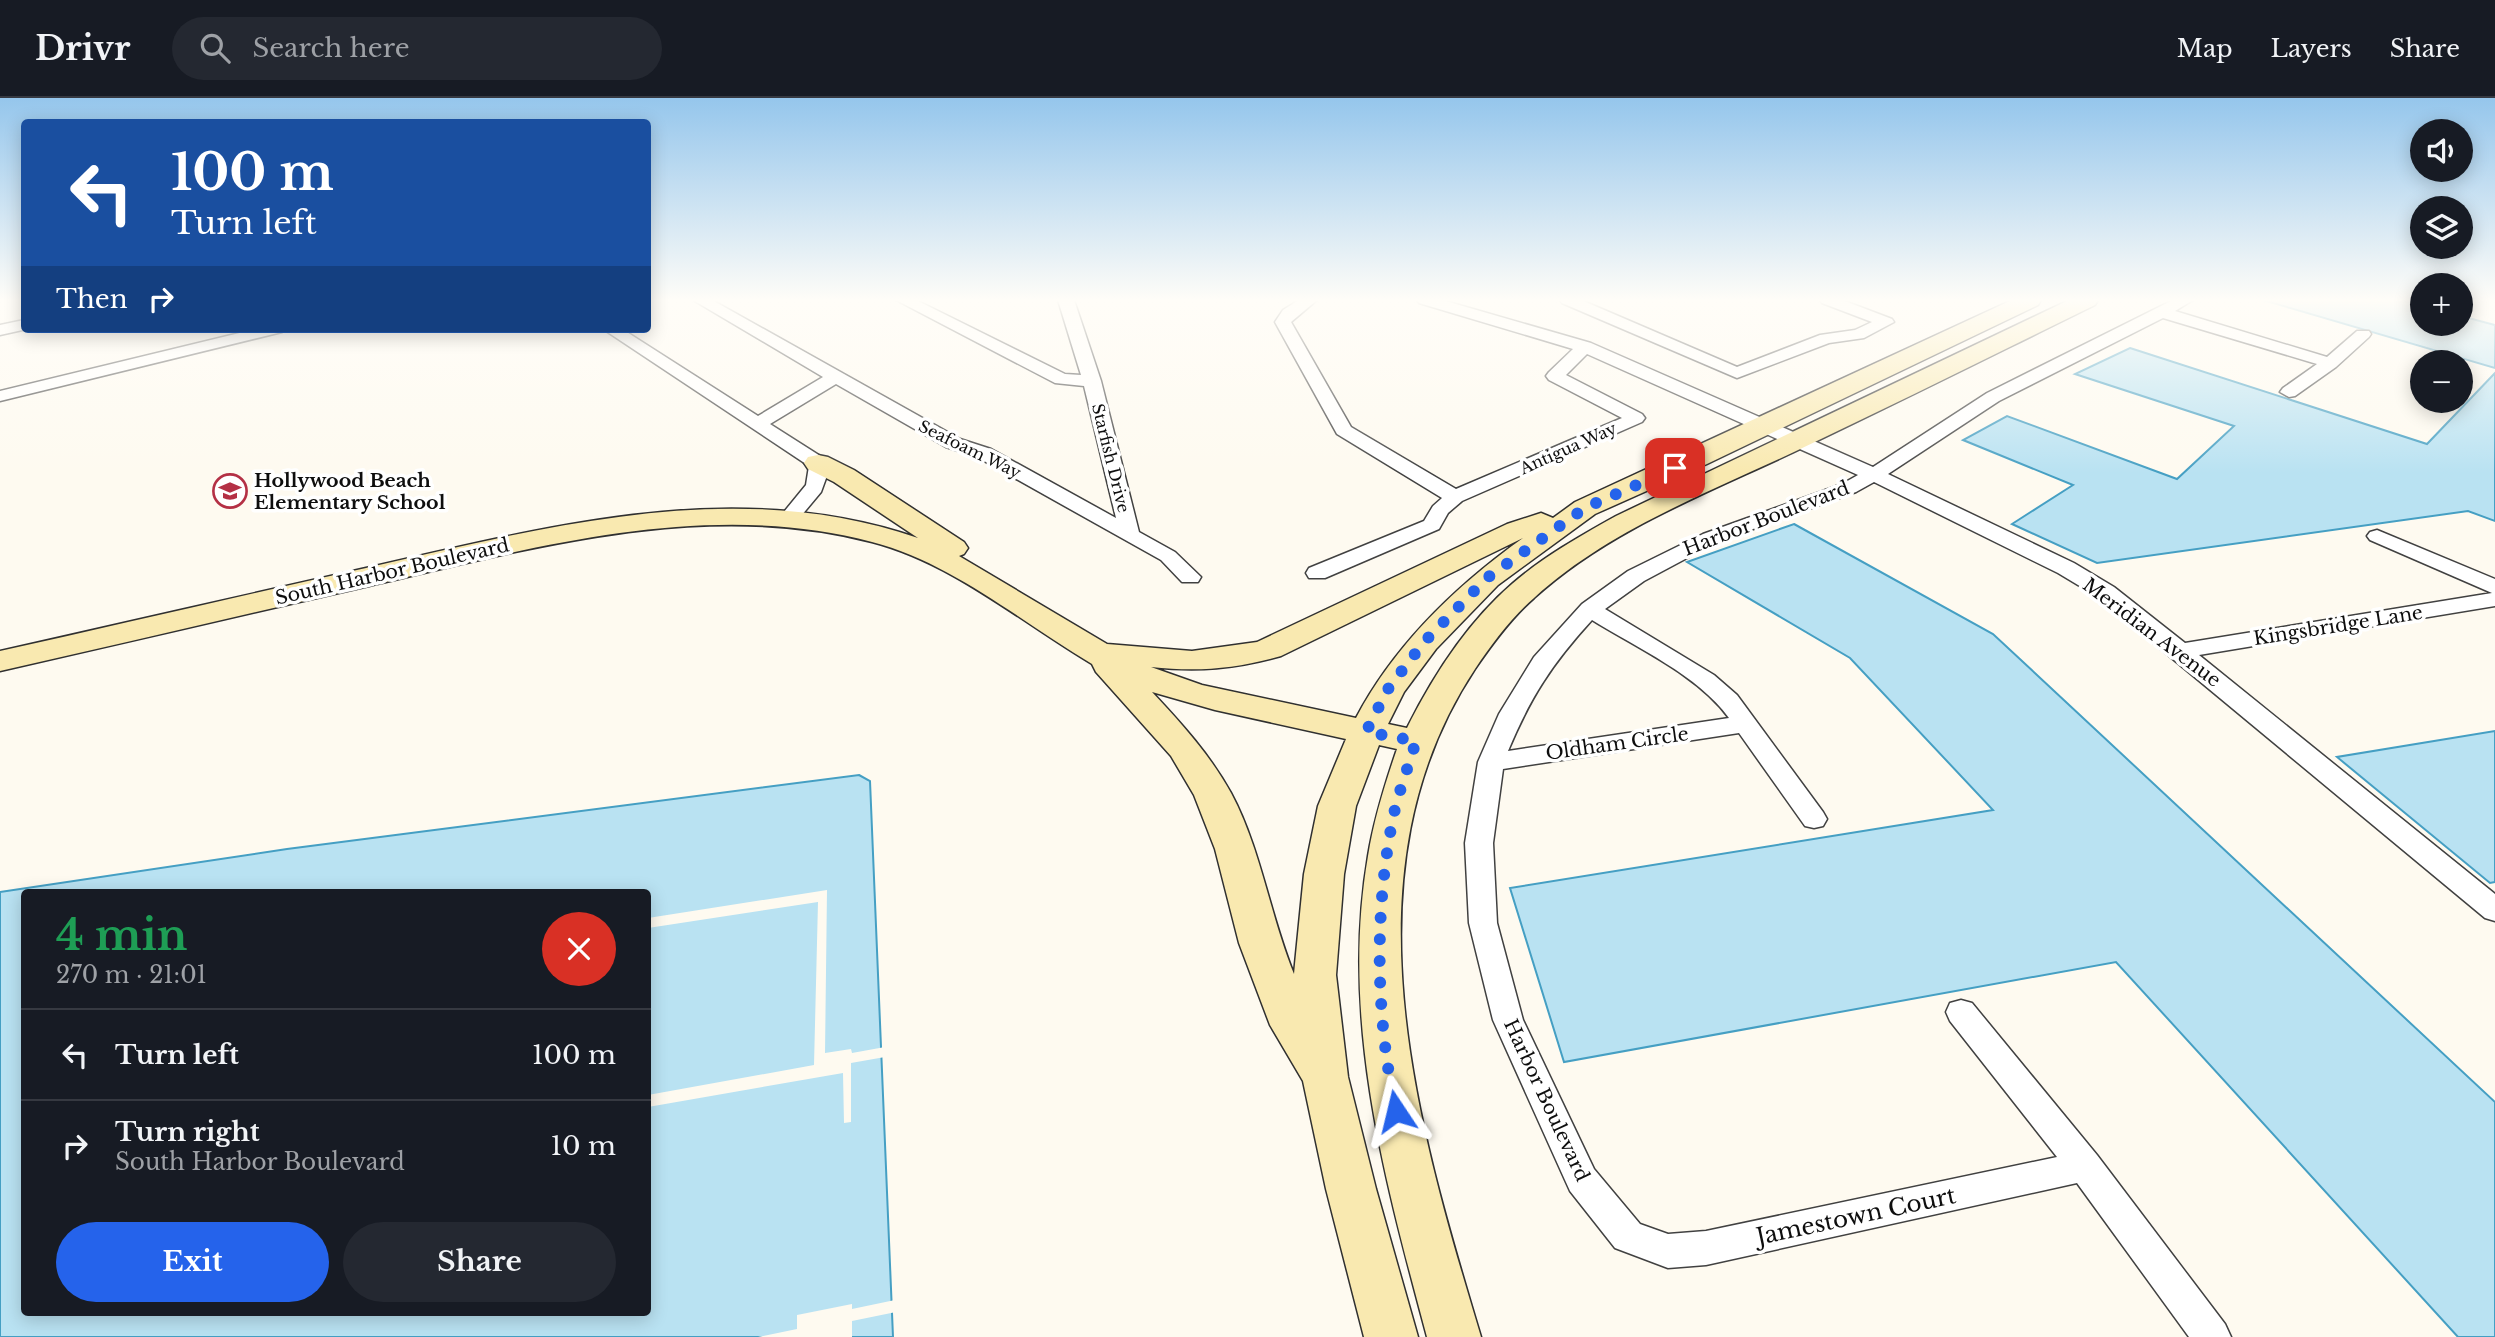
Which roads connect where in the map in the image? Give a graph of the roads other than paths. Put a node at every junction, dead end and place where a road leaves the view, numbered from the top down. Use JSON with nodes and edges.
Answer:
{"nodes":[{"id":1,"x":157,"y":358,"type":"edge"},
{"id":2,"x":655,"y":358,"type":"edge"},
{"id":3,"x":802,"y":358,"type":"edge"},
{"id":4,"x":1020,"y":358,"type":"edge"},
{"id":5,"x":1085,"y":358,"type":"edge"},
{"id":6,"x":1303,"y":358,"type":"edge"},
{"id":7,"x":1574,"y":358,"type":"edge"},
{"id":8,"x":1610,"y":358,"type":"edge"},
{"id":9,"x":1702,"y":358,"type":"edge"},
{"id":10,"x":1776,"y":358,"type":"edge"},
{"id":11,"x":1907,"y":358,"type":"edge"},
{"id":12,"x":1968,"y":358,"type":"edge"},
{"id":13,"x":2070,"y":358,"type":"edge"},
{"id":14,"x":2313,"y":358,"type":"edge"},
{"id":15,"x":2336,"y":358,"type":"edge"},
{"id":16,"x":2330,"y":363,"type":"junction"},
{"id":17,"x":835,"y":377,"type":"junction"},
{"id":18,"x":1092,"y":381,"type":"junction"},
{"id":19,"x":2289,"y":392,"type":"dead end"},
{"id":20,"x":0,"y":396,"type":"edge"},
{"id":21,"x":757,"y":424,"type":"junction"},
{"id":22,"x":1764,"y":425,"type":"junction"},
{"id":23,"x":1798,"y":440,"type":"junction"},
{"id":24,"x":818,"y":463,"type":"junction"},
{"id":25,"x":1872,"y":474,"type":"junction"},
{"id":26,"x":1455,"y":497,"type":"junction"},
{"id":27,"x":1585,"y":508,"type":"junction"},
{"id":28,"x":789,"y":518,"type":"junction"},
{"id":29,"x":1130,"y":535,"type":"junction"},
{"id":30,"x":2377,"y":536,"type":"dead end"},
{"id":31,"x":1317,"y":573,"type":"dead end"},
{"id":32,"x":1190,"y":577,"type":"dead end"},
{"id":33,"x":979,"y":581,"type":"junction"},
{"id":34,"x":2495,"y":587,"type":"edge"},
{"id":35,"x":2495,"y":599,"type":"edge"},
{"id":36,"x":1590,"y":609,"type":"junction"},
{"id":37,"x":2180,"y":651,"type":"junction"},
{"id":38,"x":1096,"y":652,"type":"junction"},
{"id":39,"x":0,"y":661,"type":"edge"},
{"id":40,"x":1744,"y":724,"type":"junction"},
{"id":41,"x":1366,"y":732,"type":"junction"},
{"id":42,"x":1416,"y":741,"type":"junction"},
{"id":43,"x":1491,"y":762,"type":"junction"},
{"id":44,"x":1814,"y":819,"type":"dead end"},
{"id":45,"x":2495,"y":910,"type":"edge"},
{"id":46,"x":1961,"y":1012,"type":"dead end"},
{"id":47,"x":1325,"y":1077,"type":"junction"},
{"id":48,"x":2085,"y":1166,"type":"junction"},
{"id":49,"x":1628,"y":1236,"type":"joint"},
{"id":50,"x":1391,"y":1337,"type":"edge"},
{"id":51,"x":1454,"y":1337,"type":"edge"},
{"id":52,"x":2212,"y":1337,"type":"edge"}],
"edges":[{"from":1,"to":20,"type":"street"},
{"from":2,"to":21,"type":"street"},
{"from":3,"to":17,"type":"street","name":"Seafoam Way"},
{"from":4,"to":18,"type":"street"},
{"from":5,"to":18,"type":"street","name":"Starfish Drive"},
{"from":6,"to":26,"type":"street"},
{"from":7,"to":26,"type":"street","name":"Antigua Way"},
{"from":8,"to":22,"type":"street","name":"Meridian Avenue"},
{"from":9,"to":10,"type":"street"},
{"from":11,"to":22,"type":"main road"},
{"from":12,"to":23,"type":"main road"},
{"from":13,"to":25,"type":"street","name":"Harbor Boulevard"},
{"from":14,"to":16,"type":"street"},
{"from":15,"to":16,"type":"street"},
{"from":16,"to":19,"type":"street"},
{"from":17,"to":21,"type":"street"},
{"from":17,"to":29,"type":"street","name":"Seafoam Way"},
{"from":18,"to":29,"type":"street","name":"Starfish Drive"},
{"from":21,"to":24,"type":"street"},
{"from":22,"to":23,"type":"street","name":"Meridian Avenue"},
{"from":22,"to":27,"type":"main road"},
{"from":23,"to":25,"type":"street","name":"Meridian Avenue"},
{"from":23,"to":42,"type":"main road"},
{"from":24,"to":28,"type":"street"},
{"from":24,"to":33,"type":"main road"},
{"from":25,"to":36,"type":"street","name":"Harbor Boulevard"},
{"from":25,"to":37,"type":"street","name":"Meridian Avenue"},
{"from":26,"to":31,"type":"street","name":"Antigua Way"},
{"from":27,"to":38,"type":"main road"},
{"from":27,"to":41,"type":"main road"},
{"from":28,"to":33,"type":"main road","name":"South Harbor Boulevard"},
{"from":28,"to":39,"type":"main road","name":"South Harbor Boulevard"},
{"from":29,"to":32,"type":"street","name":"Seafoam Way"},
{"from":30,"to":34,"type":"street"},
{"from":33,"to":38,"type":"main road","name":"South Harbor Boulevard"},
{"from":35,"to":37,"type":"street","name":"Kingsbridge Lane"},
{"from":36,"to":40,"type":"street"},
{"from":36,"to":43,"type":"street","name":"Harbor Boulevard"},
{"from":37,"to":45,"type":"street","name":"Meridian Avenue"},
{"from":38,"to":41,"type":"main road"},
{"from":38,"to":47,"type":"main road"},
{"from":40,"to":43,"type":"street","name":"Oldham Circle"},
{"from":40,"to":44,"type":"street"},
{"from":41,"to":42,"type":"main road"},
{"from":41,"to":47,"type":"main road"},
{"from":42,"to":51,"type":"main road"},
{"from":43,"to":49,"type":"street","name":"Harbor Boulevard"},
{"from":46,"to":48,"type":"street"},
{"from":47,"to":50,"type":"main road"},
{"from":48,"to":49,"type":"street","name":"Jamestown Court"},
{"from":48,"to":52,"type":"street"}]}
